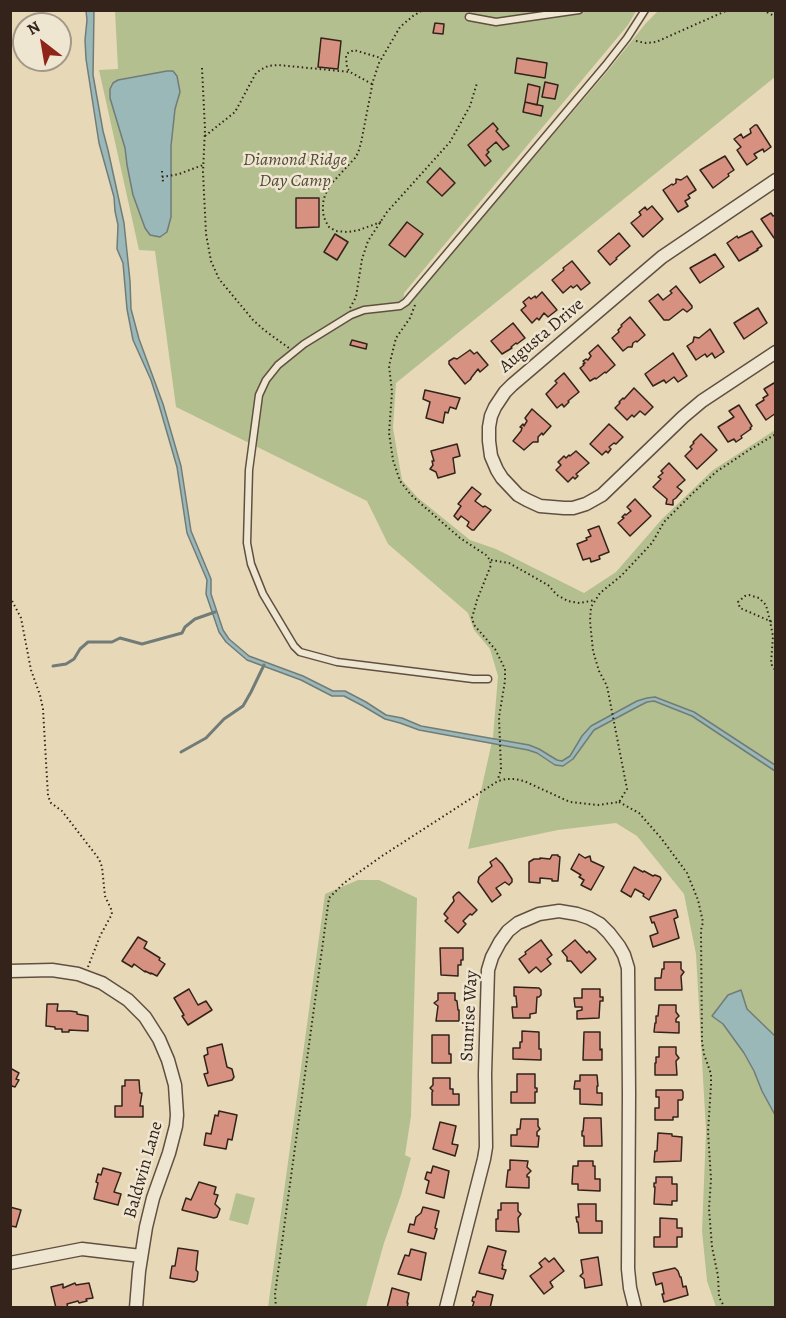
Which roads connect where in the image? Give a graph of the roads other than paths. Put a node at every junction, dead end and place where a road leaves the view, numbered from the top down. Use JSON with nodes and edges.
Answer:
{"nodes":[{"id":1,"x":579,"y":10,"type":"edge"},
{"id":2,"x":645,"y":10,"type":"edge"},
{"id":3,"x":469,"y":17,"type":"dead end"},
{"id":4,"x":776,"y":180,"type":"edge"},
{"id":5,"x":776,"y":352,"type":"edge"},
{"id":6,"x":488,"y":679,"type":"dead end"},
{"id":7,"x":10,"y":971,"type":"edge"},
{"id":8,"x":141,"y":1256,"type":"junction"},
{"id":9,"x":10,"y":1263,"type":"edge"},
{"id":10,"x":136,"y":1308,"type":"edge"},
{"id":11,"x":446,"y":1308,"type":"edge"},
{"id":12,"x":635,"y":1308,"type":"edge"}],
"edges":[{"from":1,"to":3,"type":"lane"},
{"from":2,"to":6,"type":"lane"},
{"from":4,"to":5,"type":"street","name":"Augusta Drive"},
{"from":7,"to":8,"type":"street","name":"Baldwin Lane"},
{"from":8,"to":9,"type":"street"},
{"from":8,"to":10,"type":"street","name":"Baldwin Lane"},
{"from":11,"to":12,"type":"street","name":"Sunrise Way"}]}
